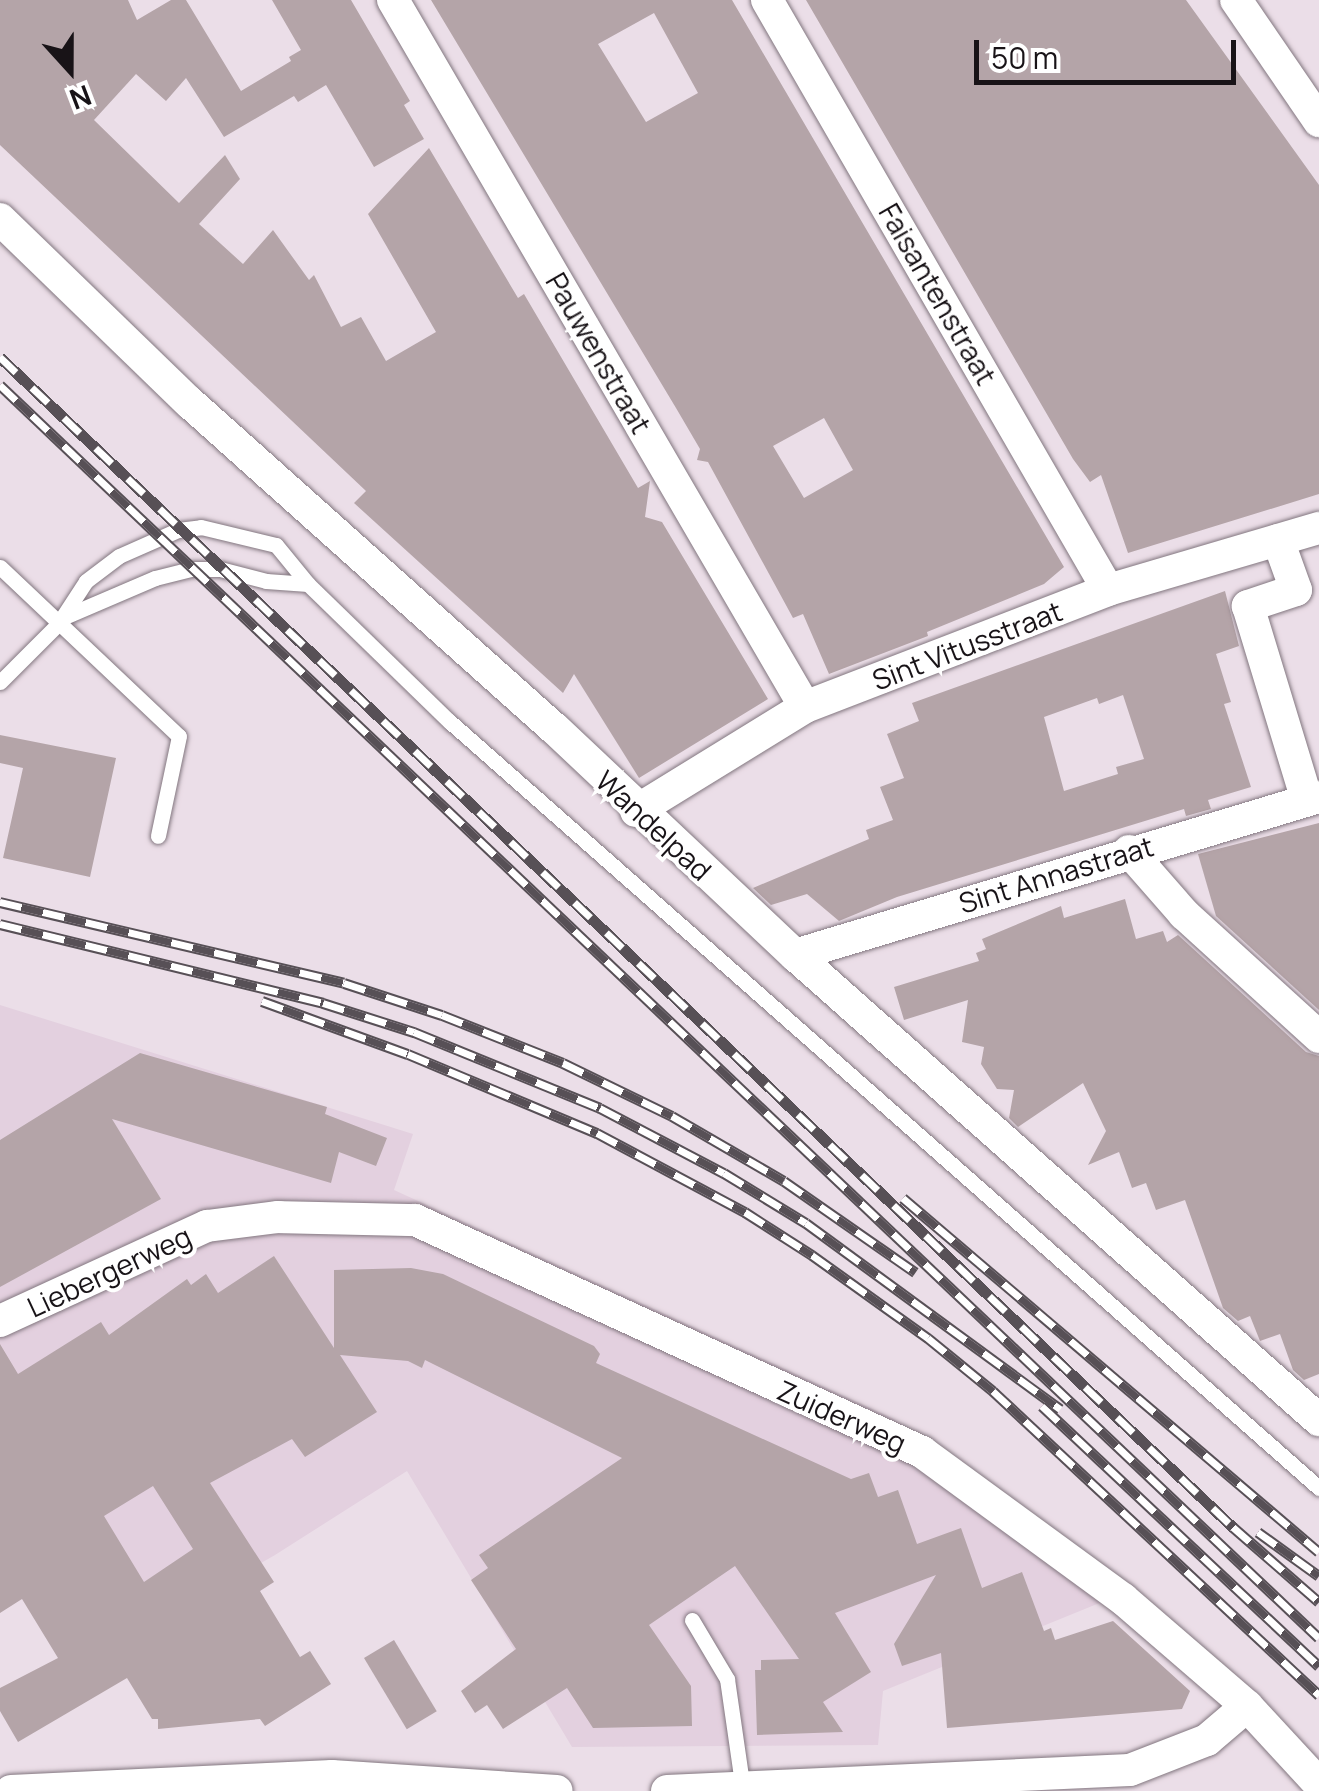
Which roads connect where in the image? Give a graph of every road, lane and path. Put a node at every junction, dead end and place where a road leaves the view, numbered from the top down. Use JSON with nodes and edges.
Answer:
{"nodes":[{"id":1,"x":393,"y":0,"type":"edge"},
{"id":2,"x":767,"y":0,"type":"edge"},
{"id":3,"x":1236,"y":0,"type":"edge"},
{"id":4,"x":1319,"y":121,"type":"edge"},
{"id":5,"x":0,"y":219,"type":"edge"},
{"id":6,"x":1319,"y":528,"type":"edge"},
{"id":7,"x":1278,"y":540,"type":"junction"},
{"id":8,"x":0,"y":568,"type":"edge"},
{"id":9,"x":308,"y":584,"type":"junction"},
{"id":10,"x":1108,"y":590,"type":"junction"},
{"id":11,"x":61,"y":620,"type":"junction"},
{"id":12,"x":0,"y":682,"type":"edge"},
{"id":13,"x":805,"y":708,"type":"junction"},
{"id":14,"x":1313,"y":798,"type":"edge"},
{"id":15,"x":636,"y":811,"type":"junction"},
{"id":16,"x":158,"y":836,"type":"dead end"},
{"id":17,"x":1129,"y":852,"type":"junction"},
{"id":18,"x":795,"y":955,"type":"junction"},
{"id":19,"x":1319,"y":1038,"type":"edge"},
{"id":20,"x":278,"y":1217,"type":"joint"},
{"id":21,"x":0,"y":1321,"type":"edge"},
{"id":22,"x":1319,"y":1420,"type":"edge"},
{"id":23,"x":1319,"y":1488,"type":"edge"},
{"id":24,"x":692,"y":1620,"type":"dead end"},
{"id":25,"x":1247,"y":1706,"type":"junction"},
{"id":26,"x":1028,"y":1784,"type":"edge"},
{"id":27,"x":1319,"y":1784,"type":"edge"},
{"id":28,"x":743,"y":1790,"type":"edge"},
{"id":29,"x":11,"y":1791,"type":"edge"},
{"id":30,"x":556,"y":1791,"type":"edge"},
{"id":31,"x":667,"y":1791,"type":"edge"}],
"edges":[{"from":1,"to":13,"type":"street","name":"Pauwenstraat"},
{"from":2,"to":10,"type":"street","name":"Faisantenstraat"},
{"from":3,"to":4,"type":"street"},
{"from":5,"to":15,"type":"street","name":"Wandelpad"},
{"from":6,"to":7,"type":"street","name":"Sint Vitusstraat"},
{"from":7,"to":10,"type":"street","name":"Sint Vitusstraat"},
{"from":7,"to":14,"type":"street"},
{"from":8,"to":11,"type":"lane"},
{"from":9,"to":11,"type":"lane"},
{"from":9,"to":11,"type":"lane"},
{"from":9,"to":23,"type":"lane"},
{"from":10,"to":13,"type":"street","name":"Sint Vitusstraat"},
{"from":11,"to":12,"type":"lane"},
{"from":11,"to":16,"type":"lane"},
{"from":13,"to":15,"type":"street","name":"Sint Vitusstraat"},
{"from":14,"to":17,"type":"street","name":"Sint Annastraat"},
{"from":15,"to":18,"type":"street","name":"Wandelpad"},
{"from":17,"to":18,"type":"street","name":"Sint Annastraat"},
{"from":17,"to":19,"type":"street"},
{"from":18,"to":22,"type":"street","name":"Wandelpad"},
{"from":20,"to":21,"type":"street","name":"Liebergerweg"},
{"from":20,"to":25,"type":"street","name":"Zuiderweg"},
{"from":24,"to":28,"type":"lane"},
{"from":25,"to":26,"type":"street"},
{"from":25,"to":27,"type":"street","name":"Zuiderweg"},
{"from":26,"to":28,"type":"street"},
{"from":28,"to":31,"type":"street"},
{"from":29,"to":30,"type":"street"}]}
